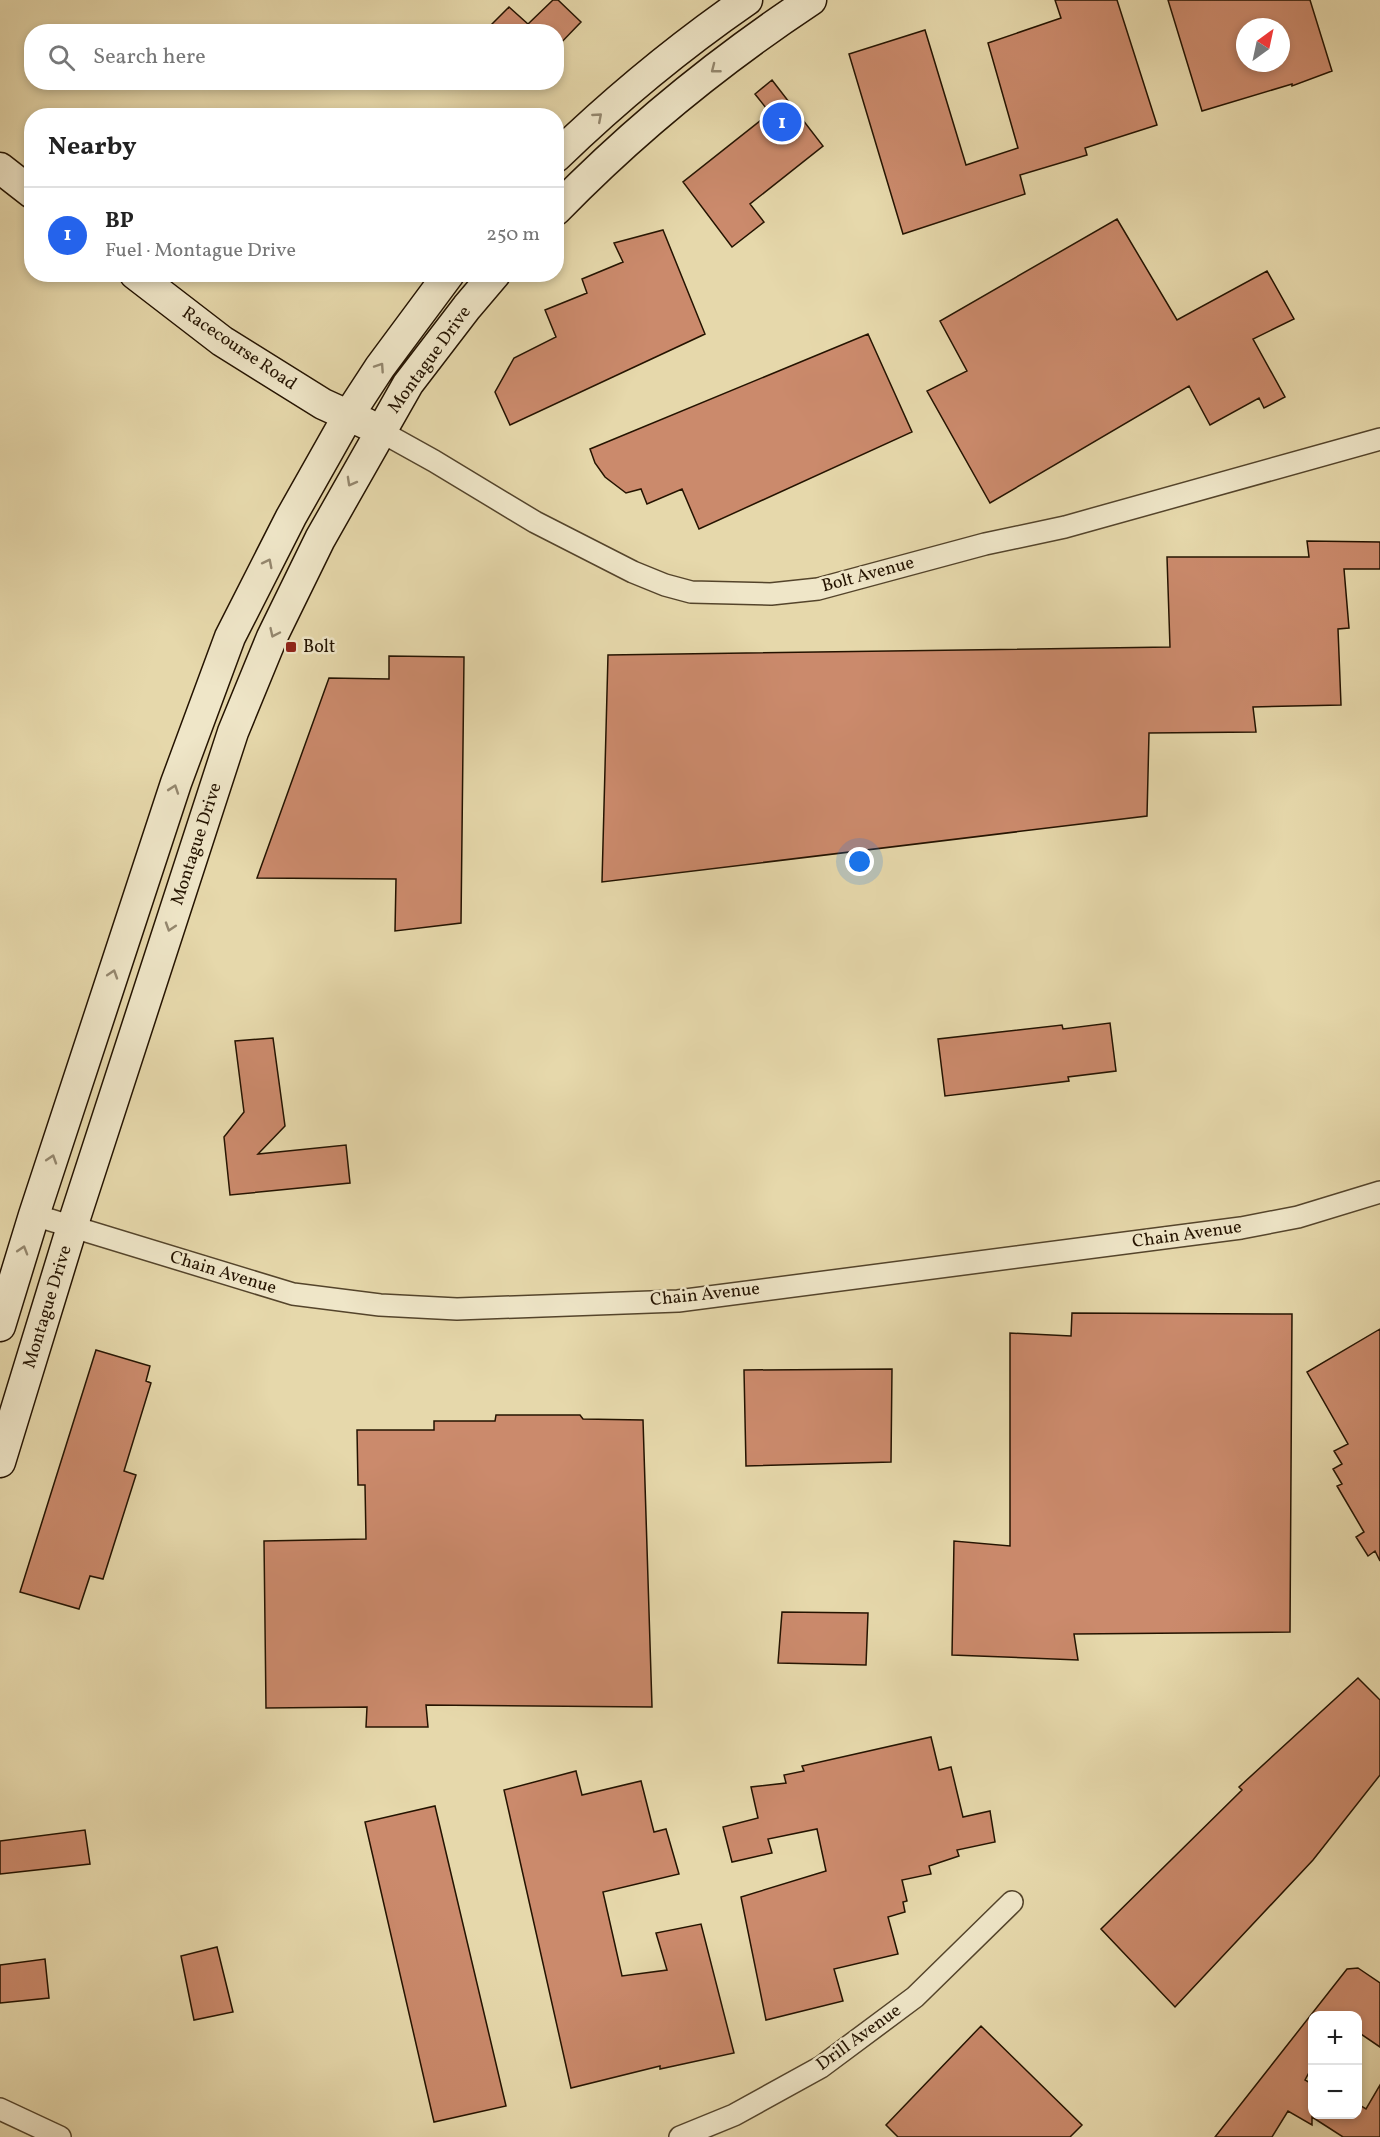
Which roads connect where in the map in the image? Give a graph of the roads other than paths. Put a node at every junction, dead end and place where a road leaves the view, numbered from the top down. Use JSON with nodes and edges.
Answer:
{"nodes":[{"id":1,"x":747,"y":0,"type":"edge"},
{"id":2,"x":811,"y":0,"type":"edge"},
{"id":3,"x":564,"y":150,"type":"edge"},
{"id":4,"x":0,"y":168,"type":"edge"},
{"id":5,"x":0,"y":183,"type":"edge"},
{"id":6,"x":24,"y":187,"type":"edge"},
{"id":7,"x":24,"y":199,"type":"edge"},
{"id":8,"x":564,"y":203,"type":"edge"},
{"id":9,"x":145,"y":282,"type":"edge"},
{"id":10,"x":442,"y":282,"type":"edge"},
{"id":11,"x":488,"y":282,"type":"edge"},
{"id":12,"x":348,"y":416,"type":"junction"},
{"id":13,"x":380,"y":431,"type":"junction"},
{"id":14,"x":1380,"y":439,"type":"edge"},
{"id":15,"x":1380,"y":1192,"type":"edge"},
{"id":16,"x":33,"y":1215,"type":"junction"},
{"id":17,"x":72,"y":1227,"type":"junction"},
{"id":18,"x":0,"y":1326,"type":"edge"},
{"id":19,"x":0,"y":1462,"type":"edge"},
{"id":20,"x":1012,"y":1902,"type":"dead end"},
{"id":21,"x":0,"y":2109,"type":"edge"},
{"id":22,"x":60,"y":2137,"type":"edge"},
{"id":23,"x":680,"y":2137,"type":"edge"}],
"edges":[{"from":3,"to":1,"type":"main road","one_way":true},
{"from":2,"to":8,"type":"main road","one_way":true},
{"from":4,"to":6,"type":"main road"},
{"from":5,"to":7,"type":"main road"},
{"from":9,"to":12,"type":"main road","name":"Racecourse Road"},
{"from":12,"to":10,"type":"main road","name":"Montague Drive","one_way":true},
{"from":11,"to":13,"type":"main road","name":"Montague Drive"},
{"from":12,"to":13,"type":"main road","name":"Racecourse Road"},
{"from":16,"to":12,"type":"main road","name":"Montague Drive","one_way":true},
{"from":13,"to":14,"type":"street","name":"Bolt Avenue"},
{"from":13,"to":17,"type":"main road","name":"Montague Drive","one_way":true},
{"from":15,"to":17,"type":"street","name":"Chain Avenue"},
{"from":16,"to":17,"type":"street","name":"Chain Avenue"},
{"from":18,"to":16,"type":"main road","name":"Montague Drive","one_way":true},
{"from":17,"to":19,"type":"main road","name":"Montague Drive"},
{"from":20,"to":23,"type":"street","name":"Drill Avenue"},
{"from":21,"to":22,"type":"street"}]}
